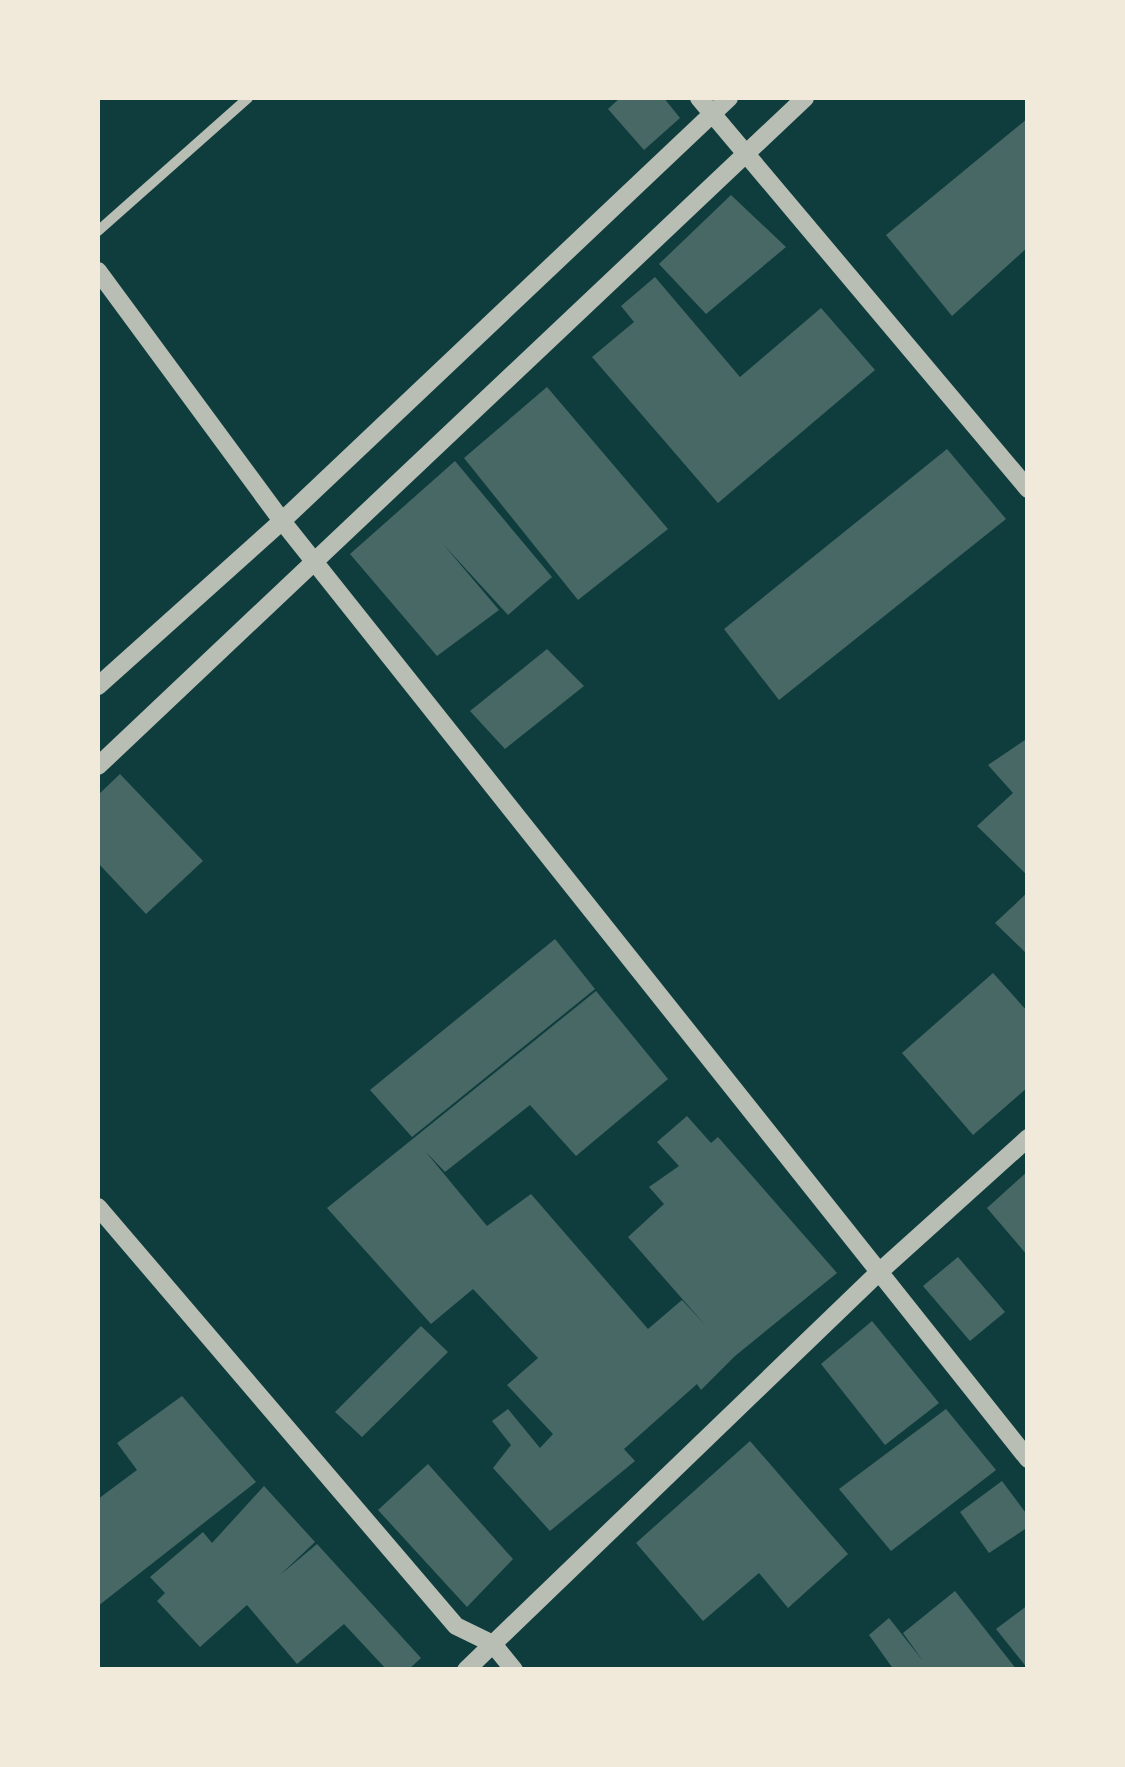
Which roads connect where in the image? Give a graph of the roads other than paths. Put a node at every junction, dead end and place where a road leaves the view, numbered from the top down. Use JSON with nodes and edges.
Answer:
{"nodes":[{"id":1,"x":248,"y":98,"type":"edge"},
{"id":2,"x":699,"y":98,"type":"edge"},
{"id":3,"x":729,"y":98,"type":"edge"},
{"id":4,"x":805,"y":98,"type":"edge"},
{"id":5,"x":712,"y":113,"type":"junction"},
{"id":6,"x":748,"y":155,"type":"junction"},
{"id":7,"x":98,"y":231,"type":"edge"},
{"id":8,"x":98,"y":272,"type":"edge"},
{"id":9,"x":1028,"y":488,"type":"edge"},
{"id":10,"x":282,"y":521,"type":"junction"},
{"id":11,"x":313,"y":560,"type":"junction"},
{"id":12,"x":98,"y":686,"type":"edge"},
{"id":13,"x":98,"y":766,"type":"edge"},
{"id":14,"x":1028,"y":1138,"type":"edge"},
{"id":15,"x":98,"y":1207,"type":"edge"},
{"id":16,"x":878,"y":1274,"type":"junction"},
{"id":17,"x":1028,"y":1459,"type":"edge"},
{"id":18,"x":494,"y":1644,"type":"junction"},
{"id":19,"x":466,"y":1670,"type":"edge"},
{"id":20,"x":514,"y":1670,"type":"edge"}],
"edges":[{"from":1,"to":7,"type":"street"},
{"from":2,"to":5,"type":"street"},
{"from":3,"to":5,"type":"street"},
{"from":4,"to":6,"type":"street"},
{"from":5,"to":6,"type":"street"},
{"from":5,"to":10,"type":"street"},
{"from":6,"to":9,"type":"street"},
{"from":6,"to":11,"type":"street"},
{"from":8,"to":10,"type":"street"},
{"from":10,"to":11,"type":"street"},
{"from":10,"to":12,"type":"street"},
{"from":11,"to":13,"type":"street"},
{"from":11,"to":16,"type":"street"},
{"from":14,"to":16,"type":"street"},
{"from":15,"to":18,"type":"street"},
{"from":16,"to":17,"type":"street"},
{"from":16,"to":18,"type":"street"},
{"from":18,"to":19,"type":"street"},
{"from":18,"to":20,"type":"street"}]}
